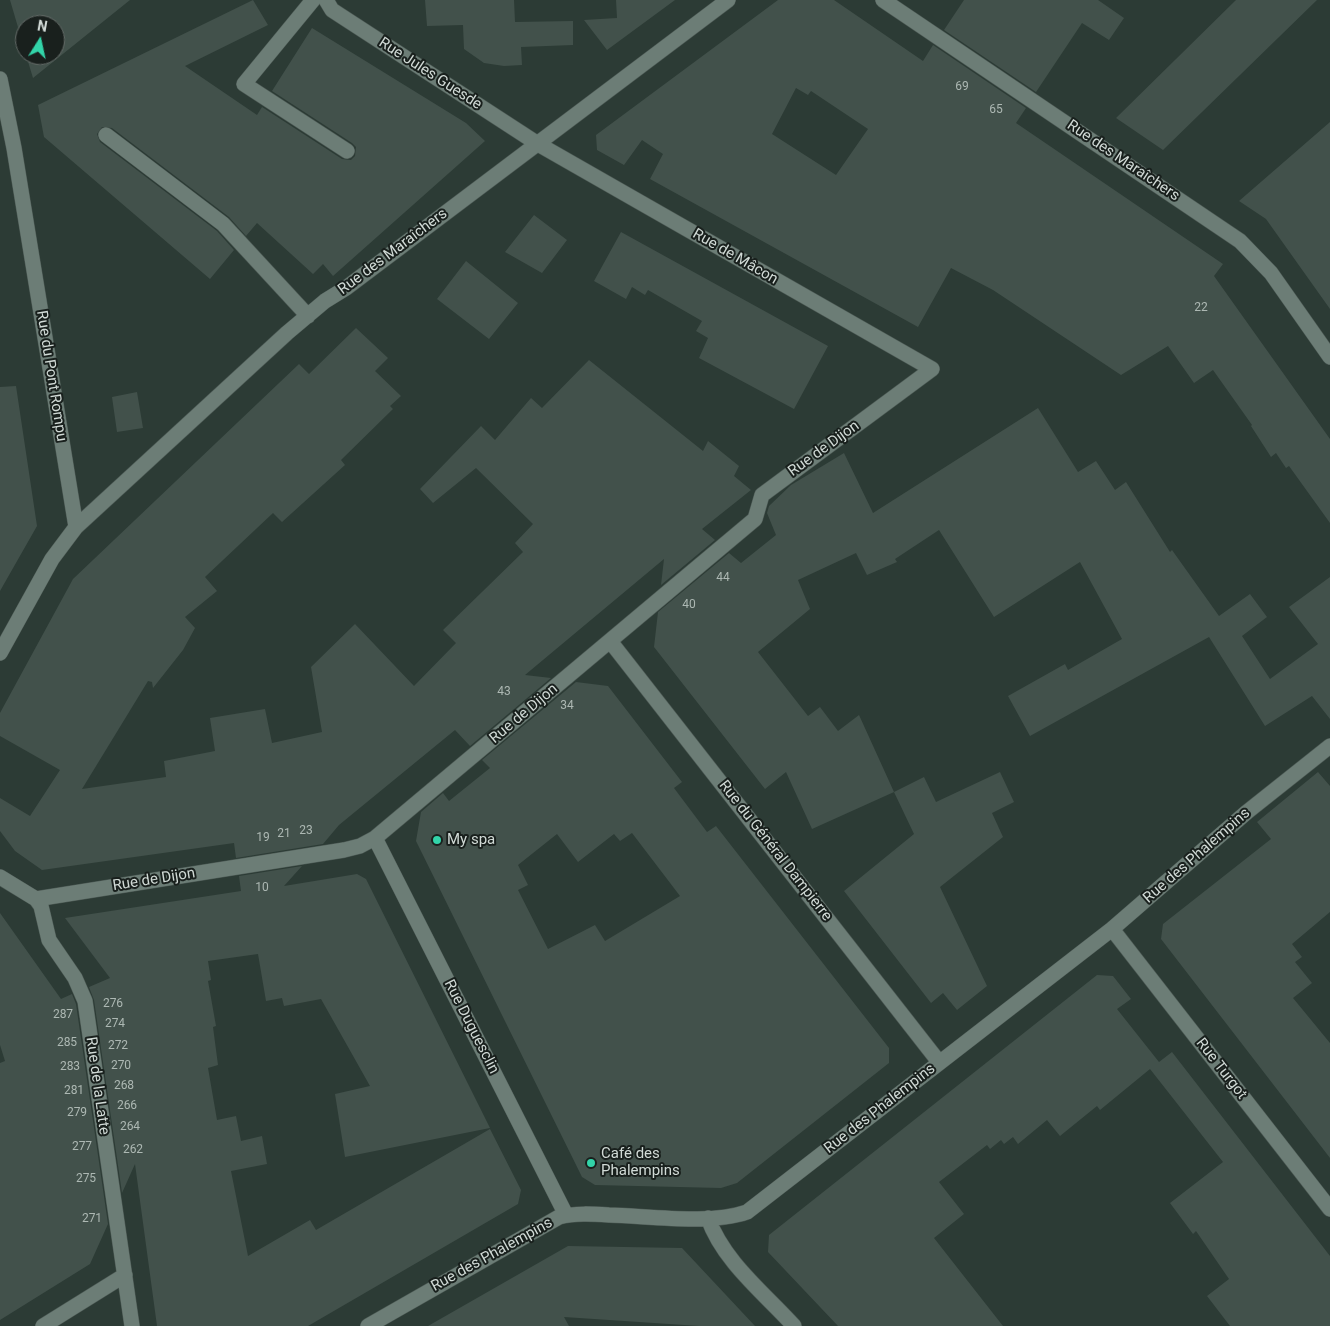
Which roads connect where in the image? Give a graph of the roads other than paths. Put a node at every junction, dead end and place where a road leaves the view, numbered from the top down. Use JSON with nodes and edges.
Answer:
{"nodes":[{"id":1,"x":313,"y":0,"type":"edge"},
{"id":2,"x":326,"y":0,"type":"edge"},
{"id":3,"x":728,"y":0,"type":"edge"},
{"id":4,"x":883,"y":0,"type":"edge"},
{"id":5,"x":0,"y":80,"type":"edge"},
{"id":6,"x":106,"y":135,"type":"dead end"},
{"id":7,"x":538,"y":144,"type":"junction"},
{"id":8,"x":347,"y":150,"type":"dead end"},
{"id":9,"x":308,"y":316,"type":"junction"},
{"id":10,"x":1330,"y":357,"type":"edge"},
{"id":11,"x":932,"y":369,"type":"joint"},
{"id":12,"x":76,"y":527,"type":"junction"},
{"id":13,"x":610,"y":641,"type":"junction"},
{"id":14,"x":0,"y":653,"type":"edge"},
{"id":15,"x":1330,"y":746,"type":"edge"},
{"id":16,"x":376,"y":838,"type":"junction"},
{"id":17,"x":0,"y":877,"type":"edge"},
{"id":18,"x":36,"y":899,"type":"junction"},
{"id":19,"x":1112,"y":929,"type":"junction"},
{"id":20,"x":939,"y":1062,"type":"junction"},
{"id":21,"x":1330,"y":1209,"type":"edge"},
{"id":22,"x":566,"y":1215,"type":"junction"},
{"id":23,"x":708,"y":1218,"type":"junction"},
{"id":24,"x":125,"y":1275,"type":"junction"},
{"id":25,"x":43,"y":1326,"type":"edge"},
{"id":26,"x":132,"y":1326,"type":"edge"},
{"id":27,"x":368,"y":1326,"type":"edge"},
{"id":28,"x":794,"y":1326,"type":"edge"}],
"edges":[{"from":1,"to":8,"type":"street"},
{"from":2,"to":7,"type":"street","name":"Rue Jules Guesde"},
{"from":3,"to":7,"type":"street","name":"Rue des Maraîchers"},
{"from":4,"to":10,"type":"street","name":"Rue des Maraîchers"},
{"from":5,"to":12,"type":"street","name":"Rue du Pont Rompu"},
{"from":6,"to":9,"type":"street"},
{"from":7,"to":9,"type":"street","name":"Rue des Maraîchers"},
{"from":7,"to":11,"type":"street","name":"Rue de Mâcon"},
{"from":9,"to":12,"type":"street","name":"Rue des Maraîchers"},
{"from":11,"to":13,"type":"street","name":"Rue de Dijon"},
{"from":12,"to":14,"type":"street"},
{"from":13,"to":16,"type":"street","name":"Rue de Dijon"},
{"from":13,"to":20,"type":"street","name":"Rue du Général Dampierre"},
{"from":15,"to":19,"type":"street","name":"Rue des Phalempins"},
{"from":16,"to":18,"type":"street","name":"Rue de Dijon"},
{"from":16,"to":22,"type":"street","name":"Rue Duguesclin"},
{"from":17,"to":18,"type":"street"},
{"from":18,"to":24,"type":"street","name":"Rue de la Latte"},
{"from":19,"to":20,"type":"street","name":"Rue des Phalempins"},
{"from":19,"to":21,"type":"street","name":"Rue Turgot"},
{"from":20,"to":23,"type":"street","name":"Rue des Phalempins"},
{"from":22,"to":23,"type":"street","name":"Rue des Phalempins"},
{"from":22,"to":27,"type":"street","name":"Rue des Phalempins"},
{"from":23,"to":28,"type":"street"},
{"from":24,"to":25,"type":"street"},
{"from":24,"to":26,"type":"street","name":"Rue de la Latte"}]}
